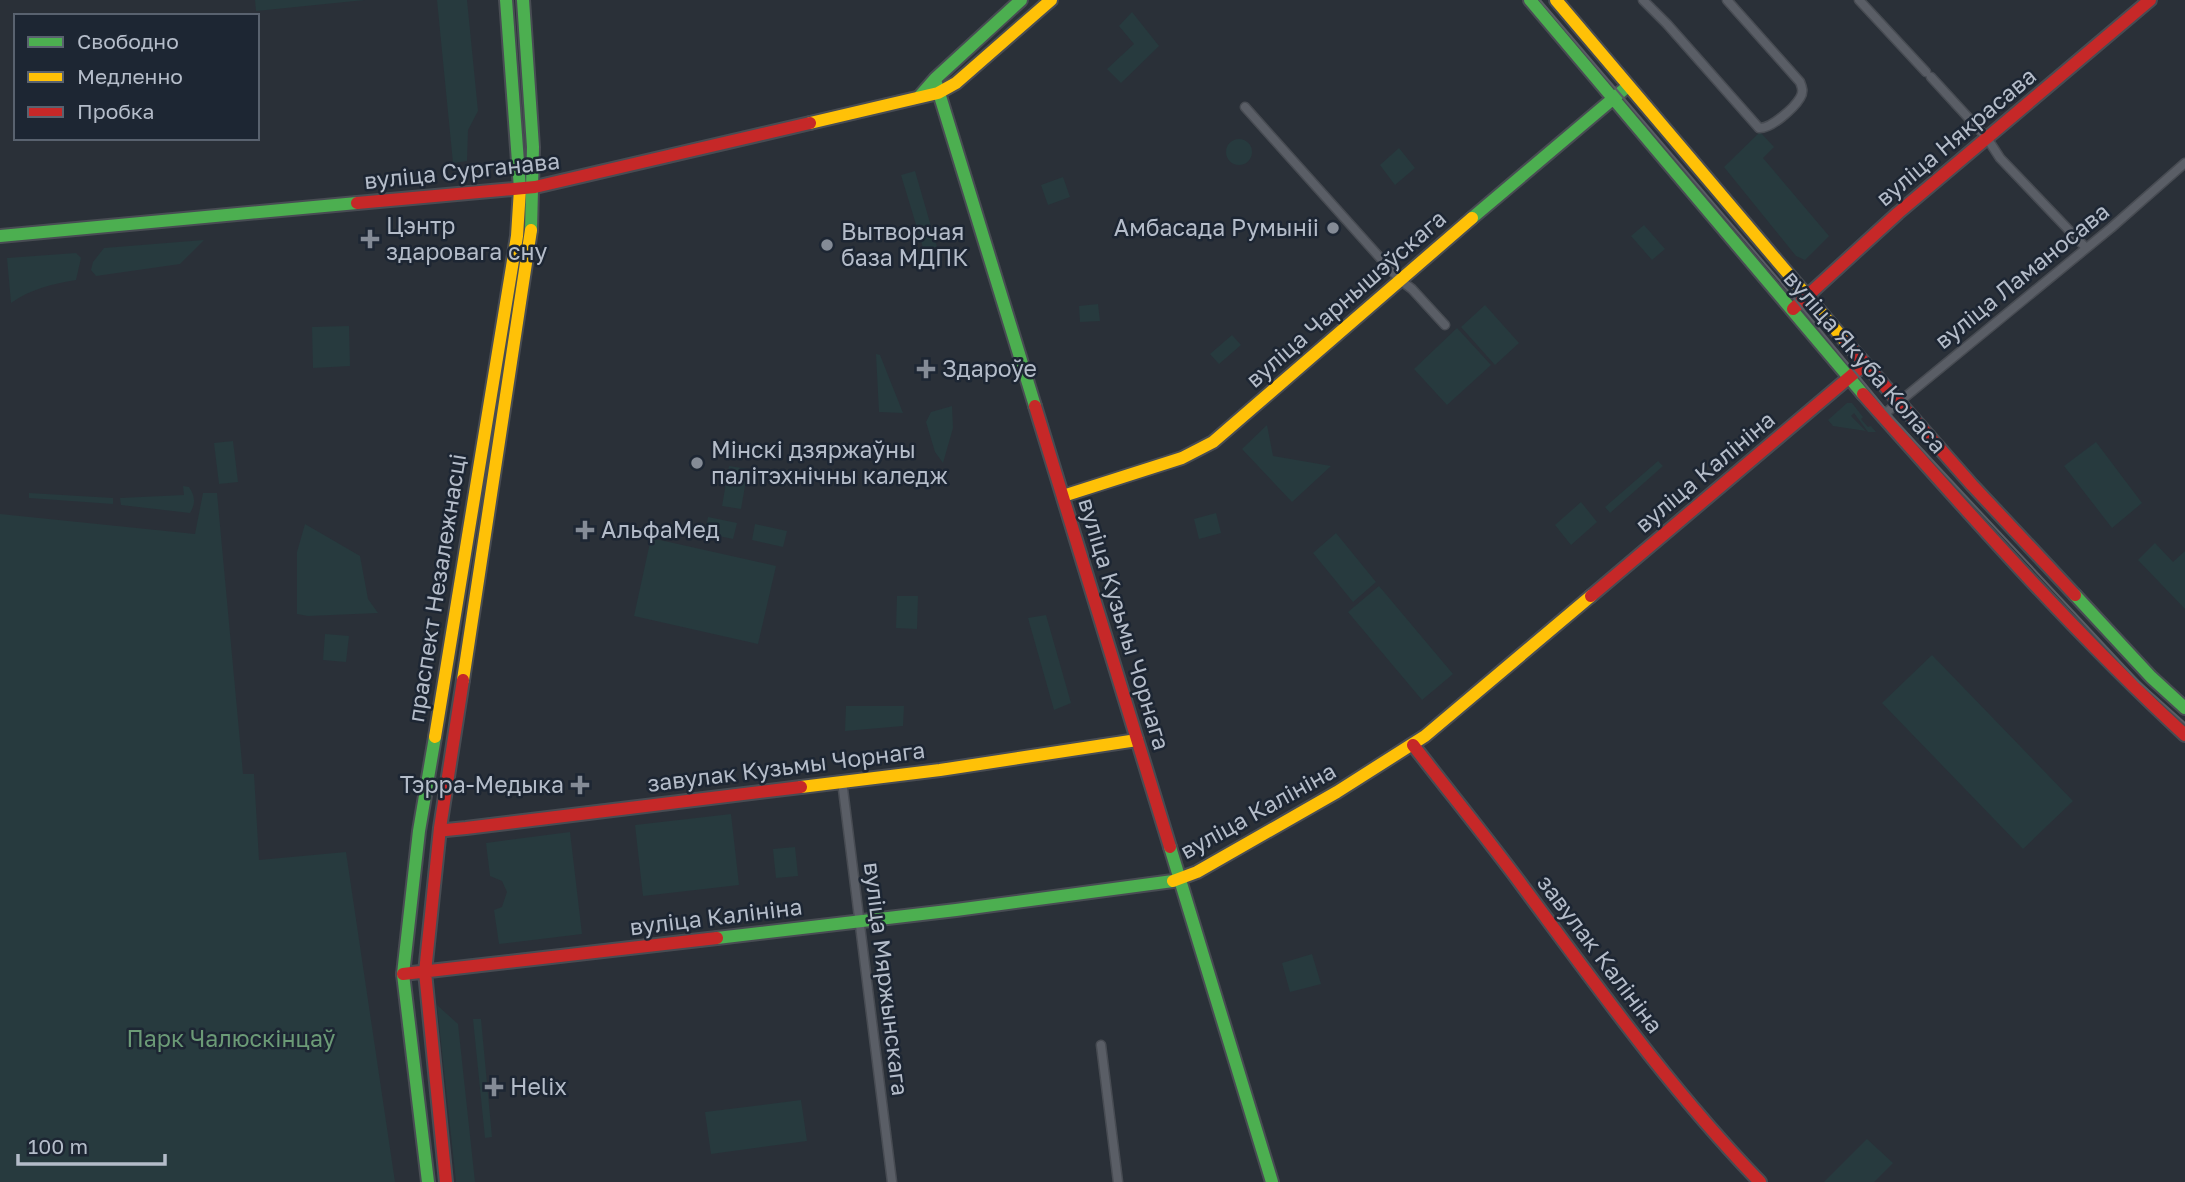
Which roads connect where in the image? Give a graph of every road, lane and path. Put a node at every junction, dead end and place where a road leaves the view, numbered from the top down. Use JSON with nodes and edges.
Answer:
{"nodes":[{"id":1,"x":506,"y":0,"type":"edge"},
{"id":2,"x":523,"y":0,"type":"edge"},
{"id":3,"x":1021,"y":0,"type":"edge"},
{"id":4,"x":1051,"y":0,"type":"edge"},
{"id":5,"x":1530,"y":0,"type":"edge"},
{"id":6,"x":1556,"y":0,"type":"edge"},
{"id":7,"x":1643,"y":0,"type":"edge"},
{"id":8,"x":1727,"y":0,"type":"edge"},
{"id":9,"x":1859,"y":0,"type":"edge"},
{"id":10,"x":2150,"y":0,"type":"edge"},
{"id":11,"x":935,"y":79,"type":"junction"},
{"id":12,"x":1628,"y":86,"type":"junction"},
{"id":13,"x":938,"y":93,"type":"junction"},
{"id":14,"x":920,"y":96,"type":"junction"},
{"id":15,"x":1613,"y":99,"type":"junction"},
{"id":16,"x":1245,"y":107,"type":"dead end"},
{"id":17,"x":1987,"y":138,"type":"junction"},
{"id":18,"x":2185,"y":163,"type":"edge"},
{"id":19,"x":535,"y":187,"type":"junction"},
{"id":20,"x":520,"y":188,"type":"junction"},
{"id":21,"x":0,"y":236,"type":"edge"},
{"id":22,"x":2086,"y":248,"type":"junction"},
{"id":23,"x":1400,"y":280,"type":"junction"},
{"id":24,"x":1808,"y":295,"type":"junction"},
{"id":25,"x":1793,"y":309,"type":"junction"},
{"id":26,"x":1445,"y":325,"type":"dead end"},
{"id":27,"x":1865,"y":365,"type":"junction"},
{"id":28,"x":1849,"y":378,"type":"junction"},
{"id":29,"x":1898,"y":402,"type":"junction"},
{"id":30,"x":1882,"y":416,"type":"junction"},
{"id":31,"x":1063,"y":496,"type":"junction"},
{"id":32,"x":2185,"y":708,"type":"edge"},
{"id":33,"x":2185,"y":735,"type":"edge"},
{"id":34,"x":1137,"y":740,"type":"junction"},
{"id":35,"x":1413,"y":745,"type":"junction"},
{"id":36,"x":842,"y":781,"type":"junction"},
{"id":37,"x":440,"y":828,"type":"junction"},
{"id":38,"x":1178,"y":880,"type":"junction"},
{"id":39,"x":859,"y":921,"type":"junction"},
{"id":40,"x":425,"y":972,"type":"junction"},
{"id":41,"x":403,"y":974,"type":"junction"},
{"id":42,"x":1101,"y":1045,"type":"dead end"},
{"id":43,"x":428,"y":1182,"type":"edge"},
{"id":44,"x":446,"y":1182,"type":"edge"},
{"id":45,"x":892,"y":1182,"type":"edge"},
{"id":46,"x":1118,"y":1182,"type":"edge"},
{"id":47,"x":1272,"y":1182,"type":"edge"},
{"id":48,"x":1760,"y":1182,"type":"edge"}],
"edges":[{"from":1,"to":20,"type":"main road","name":"праспект Незалежнасці"},
{"from":2,"to":19,"type":"main road","name":"праспект Незалежнасці"},
{"from":3,"to":11,"type":"main road"},
{"from":4,"to":13,"type":"main road","name":"вуліца Сурганава"},
{"from":5,"to":15,"type":"main road","name":"вуліца Якуба Коласа"},
{"from":6,"to":12,"type":"main road","name":"вуліца Якуба Коласа"},
{"from":7,"to":8,"type":"street"},
{"from":9,"to":17,"type":"street"},
{"from":10,"to":17,"type":"main road","name":"вуліца Някрасава"},
{"from":11,"to":13,"type":"main road","name":"вуліца Кузьмы Чорнага"},
{"from":11,"to":14,"type":"main road"},
{"from":12,"to":15,"type":"main road","name":"вуліца Чарнышэўскага"},
{"from":12,"to":24,"type":"main road","name":"вуліца Якуба Коласа"},
{"from":13,"to":14,"type":"main road","name":"вуліца Сурганава"},
{"from":13,"to":31,"type":"main road","name":"вуліца Кузьмы Чорнага"},
{"from":14,"to":19,"type":"main road","name":"вуліца Сурганава"},
{"from":15,"to":23,"type":"main road","name":"вуліца Чарнышэўскага"},
{"from":15,"to":25,"type":"main road","name":"вуліца Якуба Коласа"},
{"from":16,"to":23,"type":"street"},
{"from":17,"to":22,"type":"street"},
{"from":17,"to":24,"type":"main road","name":"вуліца Някрасава"},
{"from":18,"to":22,"type":"street","name":"вуліца Ламаносава"},
{"from":19,"to":20,"type":"main road","name":"вуліца Сурганава"},
{"from":19,"to":37,"type":"main road","name":"праспект Незалежнасці"},
{"from":20,"to":21,"type":"main road","name":"вуліца Сурганава"},
{"from":20,"to":41,"type":"main road","name":"праспект Незалежнасці"},
{"from":22,"to":29,"type":"street","name":"вуліца Ламаносава"},
{"from":23,"to":26,"type":"street"},
{"from":23,"to":31,"type":"main road","name":"вуліца Чарнышэўскага"},
{"from":24,"to":25,"type":"main road","name":"вуліца Някрасава"},
{"from":24,"to":27,"type":"main road","name":"вуліца Якуба Коласа"},
{"from":25,"to":28,"type":"main road","name":"вуліца Якуба Коласа"},
{"from":27,"to":28,"type":"main road","name":"вуліца Калініна"},
{"from":27,"to":29,"type":"main road","name":"вуліца Якуба Коласа"},
{"from":28,"to":30,"type":"main road","name":"вуліца Якуба Коласа"},
{"from":28,"to":35,"type":"main road","name":"вуліца Калініна"},
{"from":29,"to":30,"type":"street","name":"вуліца Ламаносава"},
{"from":29,"to":32,"type":"main road","name":"вуліца Якуба Коласа"},
{"from":30,"to":33,"type":"main road","name":"вуліца Якуба Коласа"},
{"from":31,"to":34,"type":"main road","name":"вуліца Кузьмы Чорнага"},
{"from":34,"to":36,"type":"main road","name":"завулак Кузьмы Чорнага"},
{"from":34,"to":38,"type":"main road","name":"вуліца Кузьмы Чорнага"},
{"from":35,"to":38,"type":"main road","name":"вуліца Калініна"},
{"from":35,"to":48,"type":"main road","name":"завулак Калініна"},
{"from":36,"to":37,"type":"main road","name":"завулак Кузьмы Чорнага"},
{"from":36,"to":39,"type":"street","name":"вуліца Мяржынскага"},
{"from":37,"to":40,"type":"main road","name":"праспект Незалежнасці"},
{"from":38,"to":39,"type":"main road","name":"вуліца Калініна"},
{"from":38,"to":47,"type":"main road","name":"вуліца Кузьмы Чорнага"},
{"from":39,"to":40,"type":"main road","name":"вуліца Калініна"},
{"from":39,"to":45,"type":"street","name":"вуліца Мяржынскага"},
{"from":40,"to":41,"type":"main road","name":"вуліца Калініна"},
{"from":40,"to":44,"type":"main road","name":"праспект Незалежнасці"},
{"from":41,"to":43,"type":"main road","name":"праспект Незалежнасці"},
{"from":42,"to":46,"type":"street"}]}
